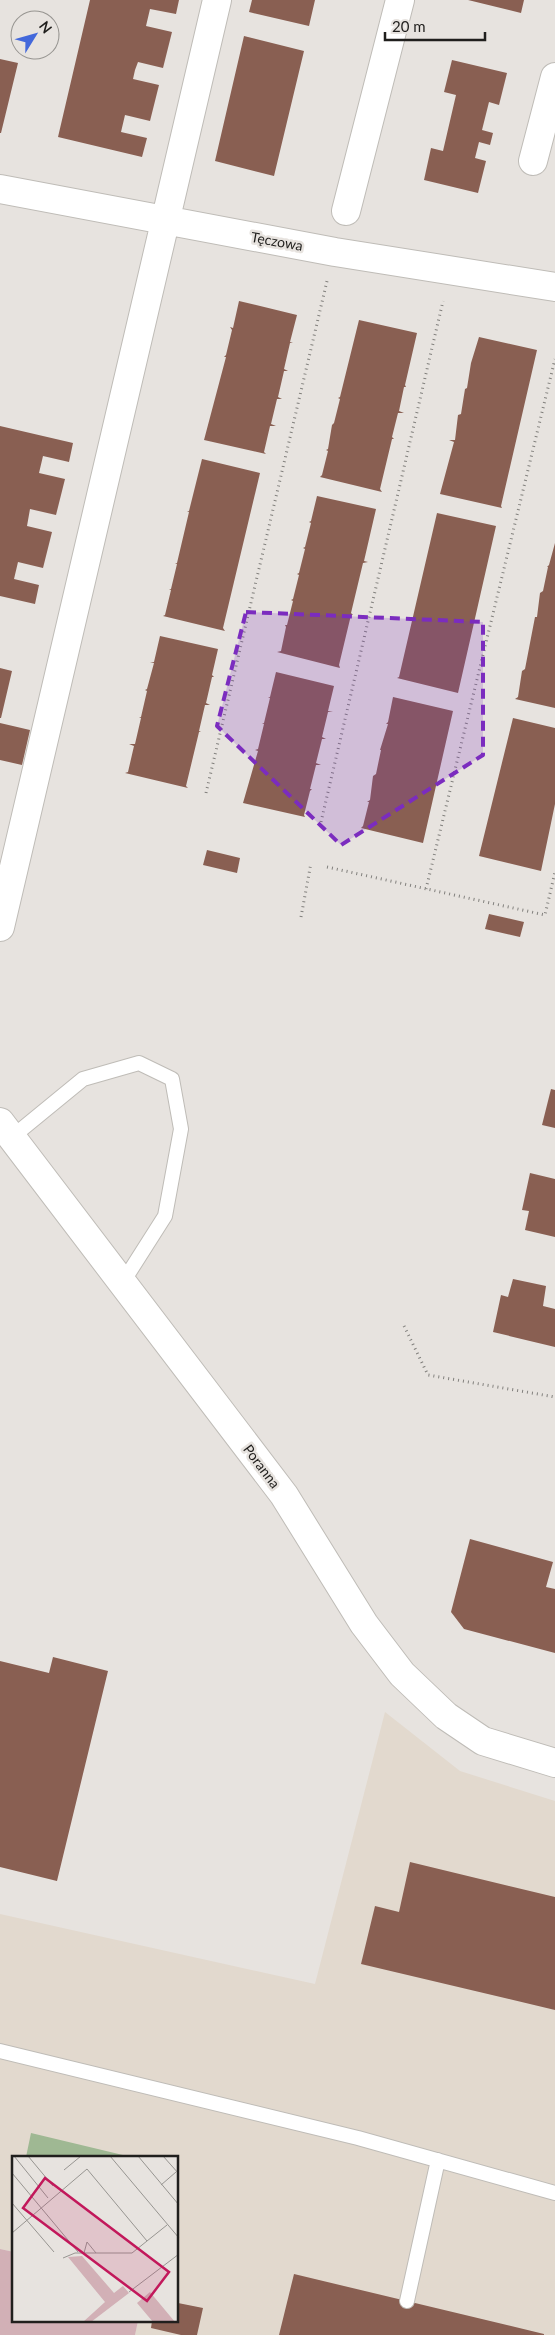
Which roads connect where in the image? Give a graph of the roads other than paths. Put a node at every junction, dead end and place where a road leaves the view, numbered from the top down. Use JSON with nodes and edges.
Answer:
{"nodes":[{"id":1,"x":217,"y":0,"type":"edge"},
{"id":2,"x":400,"y":0,"type":"edge"},
{"id":3,"x":555,"y":78,"type":"edge"},
{"id":4,"x":533,"y":161,"type":"dead end"},
{"id":5,"x":0,"y":189,"type":"edge"},
{"id":6,"x":346,"y":211,"type":"dead end"},
{"id":7,"x":164,"y":221,"type":"junction"},
{"id":8,"x":555,"y":287,"type":"edge"},
{"id":9,"x":0,"y":927,"type":"edge"},
{"id":10,"x":6,"y":1130,"type":"edge"},
{"id":11,"x":123,"y":1282,"type":"junction"},
{"id":12,"x":555,"y":1763,"type":"edge"},
{"id":13,"x":0,"y":2051,"type":"edge"},
{"id":14,"x":438,"y":2160,"type":"junction"},
{"id":15,"x":555,"y":2193,"type":"edge"},
{"id":16,"x":407,"y":2301,"type":"dead end"}],
"edges":[{"from":1,"to":7,"type":"street"},
{"from":2,"to":6,"type":"street"},
{"from":3,"to":4,"type":"street"},
{"from":5,"to":7,"type":"street","name":"Tęczowa"},
{"from":7,"to":8,"type":"street","name":"Tęczowa"},
{"from":7,"to":9,"type":"street"},
{"from":10,"to":11,"type":"street","name":"Poranna"},
{"from":10,"to":11,"type":"lane"},
{"from":11,"to":12,"type":"street","name":"Poranna"},
{"from":13,"to":14,"type":"lane"},
{"from":14,"to":15,"type":"lane"},
{"from":14,"to":16,"type":"lane"}]}
